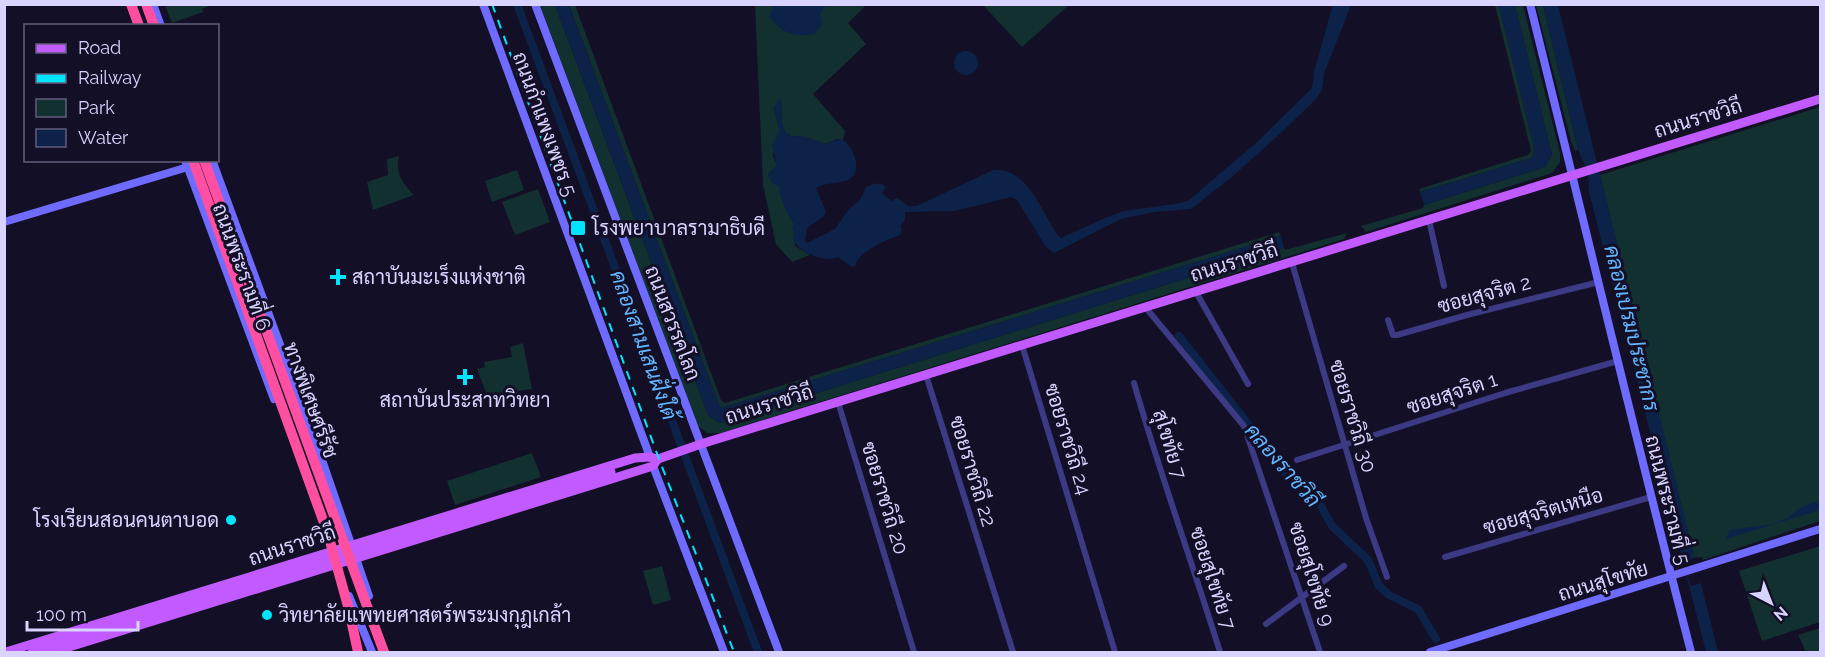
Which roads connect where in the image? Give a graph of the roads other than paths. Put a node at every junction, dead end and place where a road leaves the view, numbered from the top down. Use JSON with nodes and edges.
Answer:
{"nodes":[{"id":1,"x":129,"y":4,"type":"edge"},
{"id":2,"x":146,"y":4,"type":"edge"},
{"id":3,"x":153,"y":4,"type":"edge"},
{"id":4,"x":483,"y":4,"type":"edge"},
{"id":5,"x":535,"y":4,"type":"edge"},
{"id":6,"x":1530,"y":4,"type":"edge"},
{"id":7,"x":136,"y":24,"type":"edge"},
{"id":8,"x":153,"y":24,"type":"edge"},
{"id":9,"x":160,"y":24,"type":"edge"},
{"id":10,"x":1821,"y":99,"type":"edge"},
{"id":11,"x":189,"y":162,"type":"edge"},
{"id":12,"x":205,"y":162,"type":"edge"},
{"id":13,"x":213,"y":162,"type":"edge"},
{"id":14,"x":1573,"y":176,"type":"junction"},
{"id":15,"x":1429,"y":220,"type":"junction"},
{"id":16,"x":4,"y":222,"type":"edge"},
{"id":17,"x":1292,"y":263,"type":"junction"},
{"id":18,"x":1599,"y":282,"type":"junction"},
{"id":19,"x":1444,"y":286,"type":"dead end"},
{"id":20,"x":1196,"y":292,"type":"junction"},
{"id":21,"x":1146,"y":308,"type":"junction"},
{"id":22,"x":1388,"y":320,"type":"dead end"},
{"id":23,"x":274,"y":331,"type":"junction"},
{"id":24,"x":251,"y":339,"type":"junction"},
{"id":25,"x":1022,"y":345,"type":"junction"},
{"id":26,"x":1618,"y":361,"type":"junction"},
{"id":27,"x":926,"y":375,"type":"junction"},
{"id":28,"x":291,"y":377,"type":"junction"},
{"id":29,"x":1134,"y":383,"type":"dead end"},
{"id":30,"x":1248,"y":384,"type":"dead end"},
{"id":31,"x":838,"y":402,"type":"junction"},
{"id":32,"x":1345,"y":444,"type":"junction"},
{"id":33,"x":698,"y":445,"type":"junction"},
{"id":34,"x":296,"y":456,"type":"junction"},
{"id":35,"x":651,"y":460,"type":"junction"},
{"id":36,"x":1297,"y":460,"type":"dead end"},
{"id":37,"x":1650,"y":497,"type":"junction"},
{"id":38,"x":1175,"y":513,"type":"joint"},
{"id":39,"x":1821,"y":529,"type":"edge"},
{"id":40,"x":382,"y":535,"type":"junction"},
{"id":41,"x":351,"y":545,"type":"junction"},
{"id":42,"x":388,"y":550,"type":"junction"},
{"id":43,"x":332,"y":551,"type":"junction"},
{"id":44,"x":1444,"y":557,"type":"dead end"},
{"id":45,"x":356,"y":560,"type":"junction"},
{"id":46,"x":336,"y":566,"type":"junction"},
{"id":47,"x":1344,"y":566,"type":"dead end"},
{"id":48,"x":1387,"y":577,"type":"dead end"},
{"id":49,"x":1671,"y":577,"type":"junction"},
{"id":50,"x":218,"y":587,"type":"junction"},
{"id":51,"x":1302,"y":598,"type":"junction"},
{"id":52,"x":223,"y":600,"type":"junction"},
{"id":53,"x":1266,"y":624,"type":"dead end"},
{"id":54,"x":6,"y":652,"type":"edge"},
{"id":55,"x":32,"y":652,"type":"edge"},
{"id":56,"x":53,"y":652,"type":"edge"},
{"id":57,"x":358,"y":652,"type":"edge"},
{"id":58,"x":372,"y":652,"type":"edge"},
{"id":59,"x":384,"y":652,"type":"edge"},
{"id":60,"x":389,"y":652,"type":"edge"},
{"id":61,"x":724,"y":652,"type":"edge"},
{"id":62,"x":779,"y":652,"type":"edge"},
{"id":63,"x":914,"y":652,"type":"edge"},
{"id":64,"x":1013,"y":652,"type":"edge"},
{"id":65,"x":1115,"y":652,"type":"edge"},
{"id":66,"x":1220,"y":652,"type":"edge"},
{"id":67,"x":1320,"y":652,"type":"edge"},
{"id":68,"x":1430,"y":652,"type":"edge"},
{"id":69,"x":1690,"y":652,"type":"edge"}],
"edges":[{"from":1,"to":7,"type":"highway"},
{"from":2,"to":8,"type":"highway"},
{"from":3,"to":9,"type":"street"},
{"from":4,"to":35,"type":"street","name":"ถนนกำแพงเพชร 5"},
{"from":5,"to":33,"type":"street","name":"ถนนสวรรคโลก"},
{"from":6,"to":14,"type":"street","name":"ถนนพระรามที่ 5"},
{"from":10,"to":14,"type":"main road","name":"ถนนราชวิถี"},
{"from":11,"to":16,"type":"street"},
{"from":11,"to":24,"type":"street","name":"ถนนพระรามที่ 6"},
{"from":11,"to":57,"type":"highway","name":"ทางพิเศษศรีรัช","bridge":true},
{"from":12,"to":59,"type":"highway","name":"ทางพิเศษศรีรัช","bridge":true},
{"from":13,"to":23,"type":"street","name":"ถนนพระรามที่ 6"},
{"from":14,"to":15,"type":"main road","name":"ถนนราชวิถี"},
{"from":14,"to":18,"type":"street","name":"ถนนพระรามที่ 5"},
{"from":15,"to":17,"type":"main road","name":"ถนนราชวิถี"},
{"from":15,"to":19,"type":"street"},
{"from":17,"to":20,"type":"main road","name":"ถนนราชวิถี"},
{"from":17,"to":32,"type":"street","name":"ซอยราชวิถี 30"},
{"from":18,"to":22,"type":"street","name":"ซอยสุจริต 2"},
{"from":18,"to":26,"type":"street","name":"ถนนพระรามที่ 5"},
{"from":20,"to":21,"type":"main road","name":"ถนนราชวิถี"},
{"from":20,"to":30,"type":"street"},
{"from":21,"to":25,"type":"main road","name":"ถนนราชวิถี"},
{"from":21,"to":51,"type":"street","name":"ซอยสุโขทัย 9"},
{"from":23,"to":24,"type":"street"},
{"from":23,"to":28,"type":"street","name":"ถนนพระรามที่ 6"},
{"from":24,"to":34,"type":"street","name":"ถนนพระรามที่ 6"},
{"from":25,"to":27,"type":"main road","name":"ถนนราชวิถี"},
{"from":25,"to":65,"type":"street","name":"ซอยราชวิถี 24"},
{"from":26,"to":32,"type":"street","name":"ซอยสุจริต 1"},
{"from":26,"to":37,"type":"street","name":"ถนนพระรามที่ 5"},
{"from":27,"to":31,"type":"main road","name":"ถนนราชวิถี"},
{"from":27,"to":64,"type":"street","name":"ซอยราชวิถี 22"},
{"from":28,"to":34,"type":"street"},
{"from":28,"to":41,"type":"street","name":"ถนนพระรามที่ 6"},
{"from":29,"to":38,"type":"street","name":"สุโขทัย 7"},
{"from":31,"to":33,"type":"main road","name":"ถนนราชวิถี"},
{"from":31,"to":63,"type":"street","name":"ซอยราชวิถี 20"},
{"from":32,"to":36,"type":"street","name":"ซอยสุจริต 1"},
{"from":32,"to":48,"type":"street","name":"ซอยราชวิถี 30"},
{"from":33,"to":35,"type":"main road","name":"ถนนราชวิถี"},
{"from":33,"to":62,"type":"street","name":"ถนนสวรรคโลก"},
{"from":34,"to":43,"type":"street","name":"ถนนพระรามที่ 6"},
{"from":35,"to":40,"type":"main road","name":"ถนนราชวิถี"},
{"from":35,"to":42,"type":"main road","name":"ถนนราชวิถี"},
{"from":35,"to":55,"type":"main road","bridge":true},
{"from":35,"to":61,"type":"street","name":"ถนนกำแพงเพชร 5"},
{"from":37,"to":44,"type":"street","name":"ซอยสุจริตเหนือ"},
{"from":37,"to":49,"type":"street","name":"ถนนพระรามที่ 5"},
{"from":38,"to":66,"type":"street","name":"ซอยสุโขทัย 7"},
{"from":39,"to":49,"type":"street","name":"ถนนสุโขทัย"},
{"from":40,"to":41,"type":"main road","name":"ถนนราชวิถี"},
{"from":40,"to":42,"type":"main road"},
{"from":41,"to":43,"type":"main road","name":"ถนนราชวิถี"},
{"from":41,"to":45,"type":"street","name":"ถนนพระรามที่ 6"},
{"from":42,"to":45,"type":"main road","name":"ถนนราชวิถี"},
{"from":43,"to":46,"type":"street","name":"ถนนพระรามที่ 6"},
{"from":43,"to":50,"type":"main road","name":"ถนนราชวิถี"},
{"from":45,"to":46,"type":"main road","name":"ถนนราชวิถี"},
{"from":45,"to":60,"type":"street","name":"ถนนพระรามที่ 6"},
{"from":46,"to":52,"type":"main road","name":"ถนนราชวิถี"},
{"from":46,"to":58,"type":"street","name":"ถนนพระรามที่ 6"},
{"from":47,"to":51,"type":"street"},
{"from":49,"to":68,"type":"street","name":"ถนนสุโขทัย"},
{"from":49,"to":69,"type":"street","name":"ถนนพระรามที่ 5"},
{"from":50,"to":52,"type":"main road"},
{"from":50,"to":54,"type":"main road","name":"ถนนราชวิถี"},
{"from":51,"to":53,"type":"street"},
{"from":51,"to":67,"type":"street","name":"ซอยสุโขทัย 9"},
{"from":52,"to":56,"type":"main road","name":"ถนนราชวิถี"}]}
